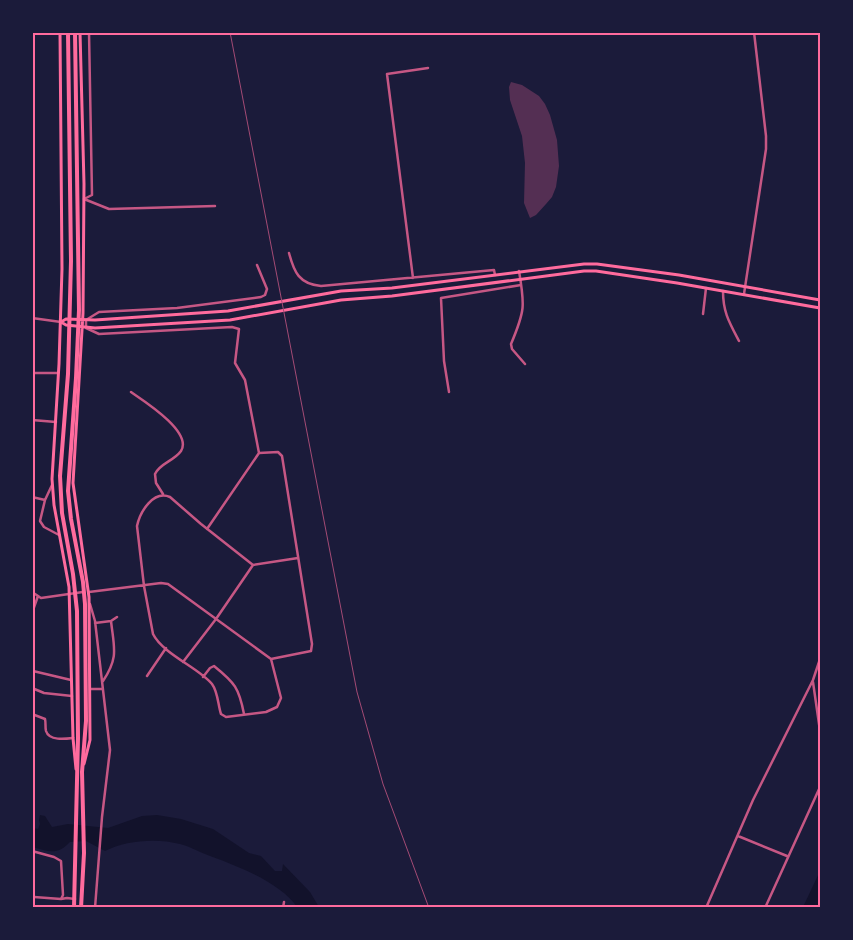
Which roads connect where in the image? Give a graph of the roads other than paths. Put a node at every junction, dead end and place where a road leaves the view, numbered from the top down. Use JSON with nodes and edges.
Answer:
{"nodes":[{"id":1,"x":60,"y":32,"type":"edge"},
{"id":2,"x":68,"y":32,"type":"edge"},
{"id":3,"x":75,"y":32,"type":"edge"},
{"id":4,"x":80,"y":32,"type":"edge"},
{"id":5,"x":88,"y":32,"type":"edge"},
{"id":6,"x":754,"y":32,"type":"edge"},
{"id":7,"x":428,"y":68,"type":"dead end"},
{"id":8,"x":84,"y":199,"type":"junction"},
{"id":9,"x":215,"y":206,"type":"dead end"},
{"id":10,"x":288,"y":253,"type":"dead end"},
{"id":11,"x":257,"y":265,"type":"dead end"},
{"id":12,"x":519,"y":271,"type":"junction"},
{"id":13,"x":495,"y":275,"type":"junction"},
{"id":14,"x":413,"y":278,"type":"junction"},
{"id":15,"x":520,"y":278,"type":"junction"},
{"id":16,"x":445,"y":281,"type":"junction"},
{"id":17,"x":521,"y":285,"type":"junction"},
{"id":18,"x":746,"y":286,"type":"junction"},
{"id":19,"x":706,"y":288,"type":"junction"},
{"id":20,"x":447,"y":289,"type":"junction"},
{"id":21,"x":724,"y":291,"type":"junction"},
{"id":22,"x":744,"y":294,"type":"junction"},
{"id":23,"x":820,"y":300,"type":"edge"},
{"id":24,"x":820,"y":308,"type":"edge"},
{"id":25,"x":703,"y":314,"type":"dead end"},
{"id":26,"x":32,"y":318,"type":"edge"},
{"id":27,"x":84,"y":320,"type":"junction"},
{"id":28,"x":61,"y":322,"type":"junction"},
{"id":29,"x":84,"y":328,"type":"junction"},
{"id":30,"x":739,"y":341,"type":"dead end"},
{"id":31,"x":525,"y":364,"type":"dead end"},
{"id":32,"x":32,"y":373,"type":"edge"},
{"id":33,"x":59,"y":373,"type":"junction"},
{"id":34,"x":131,"y":392,"type":"dead end"},
{"id":35,"x":449,"y":392,"type":"dead end"},
{"id":36,"x":32,"y":420,"type":"edge"},
{"id":37,"x":56,"y":422,"type":"junction"},
{"id":38,"x":259,"y":453,"type":"junction"},
{"id":39,"x":52,"y":484,"type":"junction"},
{"id":40,"x":164,"y":495,"type":"junction"},
{"id":41,"x":32,"y":497,"type":"edge"},
{"id":42,"x":45,"y":500,"type":"junction"},
{"id":43,"x":208,"y":529,"type":"junction"},
{"id":44,"x":58,"y":535,"type":"junction"},
{"id":45,"x":298,"y":558,"type":"junction"},
{"id":46,"x":253,"y":565,"type":"junction"},
{"id":47,"x":144,"y":586,"type":"junction"},
{"id":48,"x":32,"y":592,"type":"edge"},
{"id":49,"x":88,"y":592,"type":"junction"},
{"id":50,"x":69,"y":593,"type":"junction"},
{"id":51,"x":38,"y":596,"type":"junction"},
{"id":52,"x":89,"y":601,"type":"junction"},
{"id":53,"x":32,"y":613,"type":"edge"},
{"id":54,"x":117,"y":617,"type":"dead end"},
{"id":55,"x":216,"y":619,"type":"junction"},
{"id":56,"x":111,"y":622,"type":"junction"},
{"id":57,"x":95,"y":623,"type":"junction"},
{"id":58,"x":166,"y":648,"type":"junction"},
{"id":59,"x":32,"y":650,"type":"edge"},
{"id":60,"x":820,"y":658,"type":"edge"},
{"id":61,"x":271,"y":659,"type":"junction"},
{"id":62,"x":183,"y":662,"type":"junction"},
{"id":63,"x":33,"y":673,"type":"edge"},
{"id":64,"x":146,"y":676,"type":"dead end"},
{"id":65,"x":203,"y":677,"type":"junction"},
{"id":66,"x":71,"y":680,"type":"junction"},
{"id":67,"x":813,"y":680,"type":"junction"},
{"id":68,"x":102,"y":682,"type":"junction"},
{"id":69,"x":32,"y":688,"type":"edge"},
{"id":70,"x":91,"y":689,"type":"junction"},
{"id":71,"x":103,"y":689,"type":"junction"},
{"id":72,"x":72,"y":696,"type":"junction"},
{"id":73,"x":32,"y":714,"type":"edge"},
{"id":74,"x":244,"y":714,"type":"junction"},
{"id":75,"x":820,"y":731,"type":"edge"},
{"id":76,"x":73,"y":738,"type":"junction"},
{"id":77,"x":76,"y":772,"type":"junction"},
{"id":78,"x":82,"y":772,"type":"junction"},
{"id":79,"x":820,"y":787,"type":"edge"},
{"id":80,"x":738,"y":836,"type":"junction"},
{"id":81,"x":32,"y":851,"type":"edge"},
{"id":82,"x":788,"y":856,"type":"junction"},
{"id":83,"x":34,"y":897,"type":"dead end"},
{"id":84,"x":61,"y":899,"type":"junction"},
{"id":85,"x":74,"y":899,"type":"junction"},
{"id":86,"x":284,"y":902,"type":"dead end"},
{"id":87,"x":74,"y":908,"type":"edge"},
{"id":88,"x":81,"y":908,"type":"edge"},
{"id":89,"x":95,"y":908,"type":"edge"},
{"id":90,"x":283,"y":908,"type":"edge"},
{"id":91,"x":706,"y":908,"type":"edge"},
{"id":92,"x":765,"y":908,"type":"edge"}],
"edges":[{"from":1,"to":28,"type":"main road"},
{"from":2,"to":77,"type":"highway"},
{"from":3,"to":78,"type":"highway"},
{"from":4,"to":8,"type":"main road"},
{"from":5,"to":8,"type":"street"},
{"from":6,"to":18,"type":"street"},
{"from":7,"to":14,"type":"street"},
{"from":8,"to":9,"type":"street"},
{"from":8,"to":27,"type":"main road"},
{"from":10,"to":14,"type":"street"},
{"from":11,"to":27,"type":"street"},
{"from":12,"to":13,"type":"main road"},
{"from":12,"to":15,"type":"street"},
{"from":12,"to":18,"type":"main road"},
{"from":13,"to":14,"type":"street"},
{"from":13,"to":16,"type":"main road"},
{"from":15,"to":17,"type":"street"},
{"from":15,"to":19,"type":"main road"},
{"from":15,"to":20,"type":"main road"},
{"from":16,"to":20,"type":"main road"},
{"from":16,"to":27,"type":"main road"},
{"from":17,"to":31,"type":"street"},
{"from":17,"to":35,"type":"street"},
{"from":18,"to":22,"type":"street"},
{"from":18,"to":23,"type":"main road"},
{"from":19,"to":21,"type":"main road"},
{"from":19,"to":25,"type":"street"},
{"from":20,"to":29,"type":"main road"},
{"from":21,"to":22,"type":"main road"},
{"from":21,"to":30,"type":"street"},
{"from":22,"to":24,"type":"main road"},
{"from":26,"to":28,"type":"street"},
{"from":27,"to":28,"type":"main road"},
{"from":27,"to":29,"type":"main road"},
{"from":28,"to":29,"type":"main road"},
{"from":28,"to":33,"type":"main road"},
{"from":29,"to":38,"type":"street"},
{"from":29,"to":49,"type":"main road"},
{"from":32,"to":33,"type":"street"},
{"from":33,"to":37,"type":"main road"},
{"from":34,"to":40,"type":"street"},
{"from":36,"to":37,"type":"street"},
{"from":37,"to":39,"type":"main road"},
{"from":38,"to":43,"type":"street"},
{"from":38,"to":45,"type":"street"},
{"from":39,"to":42,"type":"street"},
{"from":39,"to":44,"type":"main road"},
{"from":40,"to":43,"type":"street"},
{"from":40,"to":47,"type":"street"},
{"from":41,"to":42,"type":"street"},
{"from":42,"to":44,"type":"street"},
{"from":43,"to":46,"type":"street"},
{"from":44,"to":50,"type":"main road"},
{"from":45,"to":46,"type":"street"},
{"from":45,"to":61,"type":"street"},
{"from":46,"to":55,"type":"street"},
{"from":47,"to":49,"type":"street"},
{"from":47,"to":55,"type":"street"},
{"from":47,"to":58,"type":"street"},
{"from":48,"to":51,"type":"street"},
{"from":49,"to":50,"type":"street"},
{"from":49,"to":52,"type":"main road"},
{"from":50,"to":51,"type":"street"},
{"from":50,"to":66,"type":"main road"},
{"from":51,"to":53,"type":"street"},
{"from":52,"to":57,"type":"street"},
{"from":52,"to":70,"type":"main road"},
{"from":54,"to":56,"type":"street"},
{"from":55,"to":61,"type":"street"},
{"from":55,"to":62,"type":"street"},
{"from":56,"to":57,"type":"street"},
{"from":56,"to":68,"type":"street"},
{"from":57,"to":68,"type":"street"},
{"from":58,"to":62,"type":"street"},
{"from":58,"to":64,"type":"street"},
{"from":59,"to":63,"type":"street"},
{"from":60,"to":67,"type":"street"},
{"from":61,"to":74,"type":"street"},
{"from":62,"to":65,"type":"street"},
{"from":63,"to":66,"type":"street"},
{"from":65,"to":74,"type":"street"},
{"from":65,"to":74,"type":"street"},
{"from":66,"to":72,"type":"main road"},
{"from":67,"to":75,"type":"street"},
{"from":67,"to":80,"type":"street"},
{"from":68,"to":71,"type":"street"},
{"from":69,"to":72,"type":"street"},
{"from":70,"to":71,"type":"street"},
{"from":70,"to":78,"type":"main road"},
{"from":71,"to":89,"type":"street"},
{"from":72,"to":76,"type":"main road"},
{"from":73,"to":76,"type":"street"},
{"from":76,"to":77,"type":"main road"},
{"from":77,"to":85,"type":"highway"},
{"from":78,"to":88,"type":"highway"},
{"from":79,"to":82,"type":"street"},
{"from":80,"to":82,"type":"street"},
{"from":80,"to":91,"type":"street"},
{"from":81,"to":84,"type":"street"},
{"from":82,"to":92,"type":"street"},
{"from":83,"to":84,"type":"street"},
{"from":84,"to":85,"type":"street"},
{"from":85,"to":87,"type":"highway"},
{"from":86,"to":90,"type":"street"}]}
